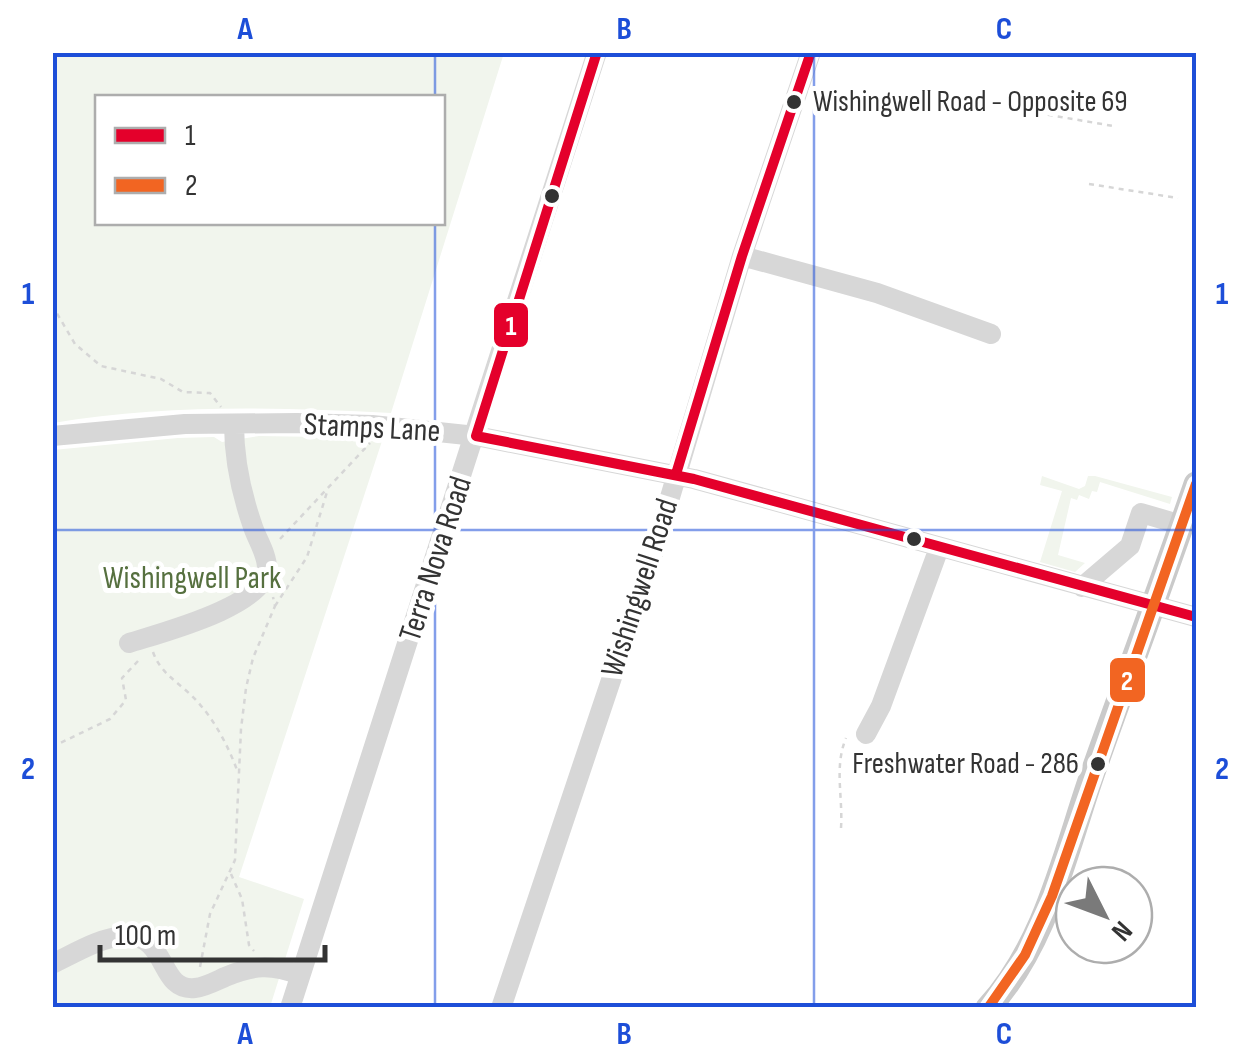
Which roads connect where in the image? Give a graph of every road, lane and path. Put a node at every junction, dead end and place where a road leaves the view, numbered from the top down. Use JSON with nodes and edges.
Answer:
{"nodes":[{"id":1,"x":596,"y":52,"type":"edge"},
{"id":2,"x":811,"y":52,"type":"edge"},
{"id":3,"x":1038,"y":112,"type":"dead end"},
{"id":4,"x":1113,"y":126,"type":"dead end"},
{"id":5,"x":1089,"y":184,"type":"dead end"},
{"id":6,"x":1178,"y":198,"type":"dead end"},
{"id":7,"x":742,"y":256,"type":"junction"},
{"id":8,"x":52,"y":305,"type":"edge"},
{"id":9,"x":991,"y":334,"type":"dead end"},
{"id":10,"x":227,"y":419,"type":"junction"},
{"id":11,"x":52,"y":436,"type":"edge"},
{"id":12,"x":375,"y":436,"type":"dead end"},
{"id":13,"x":476,"y":436,"type":"junction"},
{"id":14,"x":676,"y":474,"type":"junction"},
{"id":15,"x":1196,"y":484,"type":"edge"},
{"id":16,"x":327,"y":490,"type":"junction"},
{"id":17,"x":1182,"y":525,"type":"junction"},
{"id":18,"x":939,"y":548,"type":"junction"},
{"id":19,"x":264,"y":554,"type":"junction"},
{"id":20,"x":264,"y":581,"type":"junction"},
{"id":21,"x":1082,"y":588,"type":"junction"},
{"id":22,"x":1151,"y":605,"type":"junction"},
{"id":23,"x":275,"y":606,"type":"junction"},
{"id":24,"x":1196,"y":617,"type":"edge"},
{"id":25,"x":138,"y":640,"type":"junction"},
{"id":26,"x":856,"y":736,"type":"joint"},
{"id":27,"x":52,"y":747,"type":"edge"},
{"id":28,"x":239,"y":775,"type":"junction"},
{"id":29,"x":841,"y":828,"type":"dead end"},
{"id":30,"x":230,"y":872,"type":"junction"},
{"id":31,"x":52,"y":964,"type":"edge"},
{"id":32,"x":263,"y":965,"type":"junction"},
{"id":33,"x":300,"y":975,"type":"junction"},
{"id":34,"x":196,"y":988,"type":"junction"},
{"id":35,"x":996,"y":1004,"type":"edge"},
{"id":36,"x":290,"y":1008,"type":"edge"},
{"id":37,"x":500,"y":1008,"type":"edge"}],
"edges":[{"from":1,"to":13,"type":"street","name":"Terra Nova Road"},
{"from":2,"to":7,"type":"street","name":"Wishingwell Road"},
{"from":3,"to":4,"type":"path"},
{"from":5,"to":6,"type":"path"},
{"from":7,"to":9,"type":"street"},
{"from":7,"to":14,"type":"street","name":"Wishingwell Road"},
{"from":8,"to":10,"type":"path"},
{"from":10,"to":11,"type":"street","name":"Stamps Lane"},
{"from":10,"to":13,"type":"street","name":"Stamps Lane"},
{"from":10,"to":19,"type":"street"},
{"from":12,"to":16,"type":"path"},
{"from":13,"to":14,"type":"street","name":"Stamps Lane"},
{"from":13,"to":33,"type":"street","name":"Terra Nova Road"},
{"from":14,"to":18,"type":"street","name":"Stamps Lane"},
{"from":14,"to":37,"type":"street","name":"Wishingwell Road"},
{"from":15,"to":17,"type":"main road"},
{"from":16,"to":19,"type":"path"},
{"from":16,"to":23,"type":"path"},
{"from":17,"to":21,"type":"street"},
{"from":17,"to":22,"type":"main road"},
{"from":18,"to":21,"type":"street","name":"Stamps Lane"},
{"from":18,"to":26,"type":"street"},
{"from":19,"to":20,"type":"street"},
{"from":20,"to":23,"type":"path"},
{"from":20,"to":25,"type":"street"},
{"from":21,"to":22,"type":"street","name":"Stamps Lane"},
{"from":22,"to":24,"type":"street","name":"Stamps Lane"},
{"from":22,"to":35,"type":"main road"},
{"from":23,"to":28,"type":"path"},
{"from":25,"to":27,"type":"path"},
{"from":25,"to":28,"type":"path"},
{"from":26,"to":29,"type":"path"},
{"from":28,"to":30,"type":"path"},
{"from":30,"to":32,"type":"path"},
{"from":30,"to":34,"type":"path"},
{"from":31,"to":34,"type":"street"},
{"from":32,"to":33,"type":"street"},
{"from":32,"to":34,"type":"street"},
{"from":33,"to":36,"type":"street","name":"Terra Nova Road"}]}
